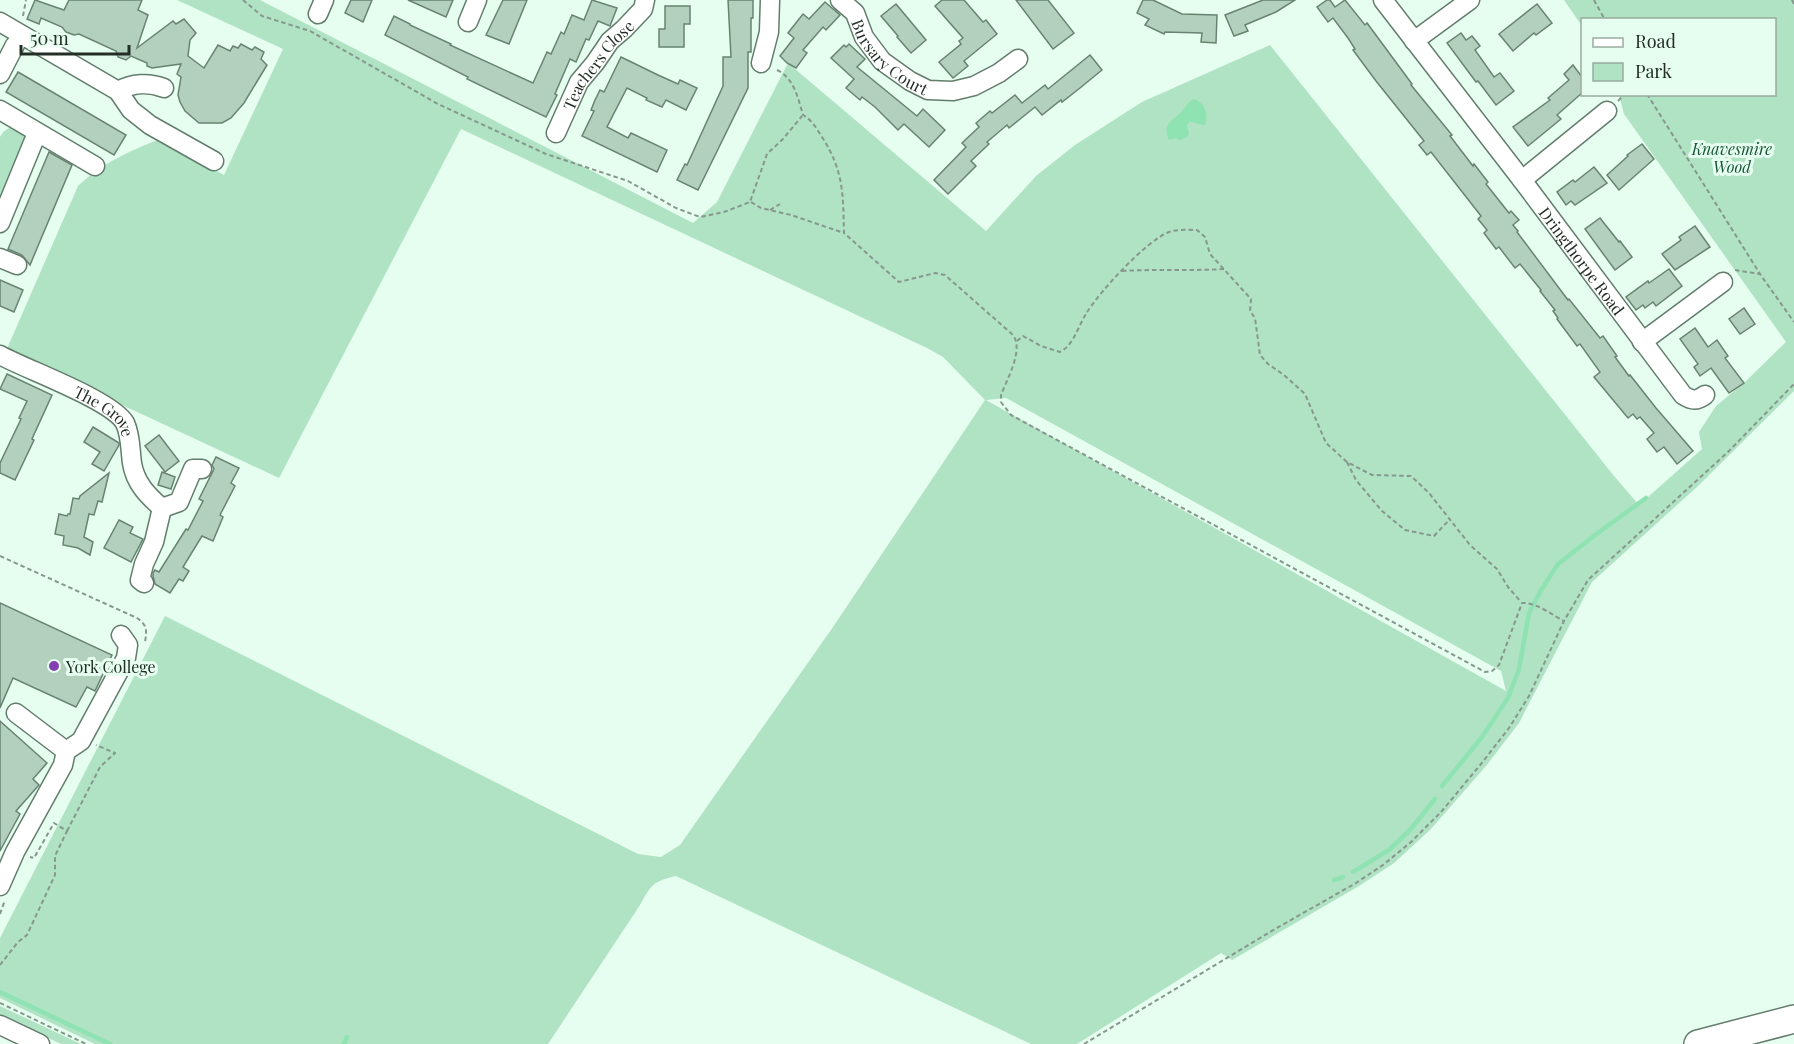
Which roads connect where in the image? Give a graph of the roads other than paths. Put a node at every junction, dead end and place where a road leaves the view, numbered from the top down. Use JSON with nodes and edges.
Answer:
{"nodes":[{"id":1,"x":477,"y":0,"type":"edge"},
{"id":2,"x":645,"y":0,"type":"edge"},
{"id":3,"x":770,"y":0,"type":"edge"},
{"id":4,"x":840,"y":0,"type":"edge"},
{"id":5,"x":1383,"y":0,"type":"edge"},
{"id":6,"x":1470,"y":0,"type":"edge"},
{"id":7,"x":0,"y":22,"type":"edge"},
{"id":8,"x":468,"y":22,"type":"dead end"},
{"id":9,"x":1414,"y":41,"type":"junction"},
{"id":10,"x":15,"y":45,"type":"dead end"},
{"id":11,"x":1018,"y":59,"type":"dead end"},
{"id":12,"x":761,"y":63,"type":"road end"},
{"id":13,"x":0,"y":74,"type":"edge"},
{"id":14,"x":164,"y":88,"type":"dead end"},
{"id":15,"x":118,"y":91,"type":"junction"},
{"id":16,"x":1607,"y":111,"type":"dead end"},
{"id":17,"x":1,"y":116,"type":"edge"},
{"id":18,"x":37,"y":133,"type":"junction"},
{"id":19,"x":556,"y":133,"type":"dead end"},
{"id":20,"x":214,"y":161,"type":"dead end"},
{"id":21,"x":95,"y":166,"type":"dead end"},
{"id":22,"x":1522,"y":180,"type":"junction"},
{"id":23,"x":0,"y":223,"type":"edge"},
{"id":24,"x":1723,"y":282,"type":"road end"},
{"id":25,"x":1642,"y":342,"type":"junction"},
{"id":26,"x":0,"y":355,"type":"edge"},
{"id":27,"x":1705,"y":395,"type":"dead end"},
{"id":28,"x":202,"y":469,"type":"dead end"},
{"id":29,"x":166,"y":511,"type":"junction"},
{"id":30,"x":144,"y":583,"type":"dead end"},
{"id":31,"x":121,"y":635,"type":"dead end"},
{"id":32,"x":16,"y":713,"type":"dead end"},
{"id":33,"x":66,"y":751,"type":"junction"},
{"id":34,"x":4,"y":890,"type":"edge"},
{"id":35,"x":1794,"y":1019,"type":"edge"},
{"id":36,"x":0,"y":1025,"type":"edge"},
{"id":37,"x":39,"y":1044,"type":"edge"},
{"id":38,"x":1698,"y":1044,"type":"edge"}],
"edges":[{"from":1,"to":8,"type":"street"},
{"from":2,"to":19,"type":"street","name":"Teachers Close"},
{"from":3,"to":12,"type":"street"},
{"from":4,"to":11,"type":"street","name":"Bursary Court"},
{"from":5,"to":9,"type":"street","name":"Dringthorpe Road"},
{"from":6,"to":9,"type":"street"},
{"from":7,"to":15,"type":"street"},
{"from":9,"to":22,"type":"street","name":"Dringthorpe Road"},
{"from":10,"to":13,"type":"street"},
{"from":14,"to":15,"type":"street"},
{"from":15,"to":20,"type":"street"},
{"from":16,"to":22,"type":"street"},
{"from":17,"to":18,"type":"street"},
{"from":18,"to":21,"type":"street"},
{"from":18,"to":23,"type":"street"},
{"from":22,"to":25,"type":"street","name":"Dringthorpe Road"},
{"from":24,"to":25,"type":"street"},
{"from":25,"to":27,"type":"street","name":"Dringthorpe Road"},
{"from":26,"to":29,"type":"street","name":"The Grove"},
{"from":28,"to":29,"type":"street"},
{"from":29,"to":30,"type":"street"},
{"from":31,"to":33,"type":"street"},
{"from":32,"to":33,"type":"street"},
{"from":33,"to":34,"type":"street"},
{"from":35,"to":38,"type":"highway"},
{"from":36,"to":37,"type":"street"}]}
